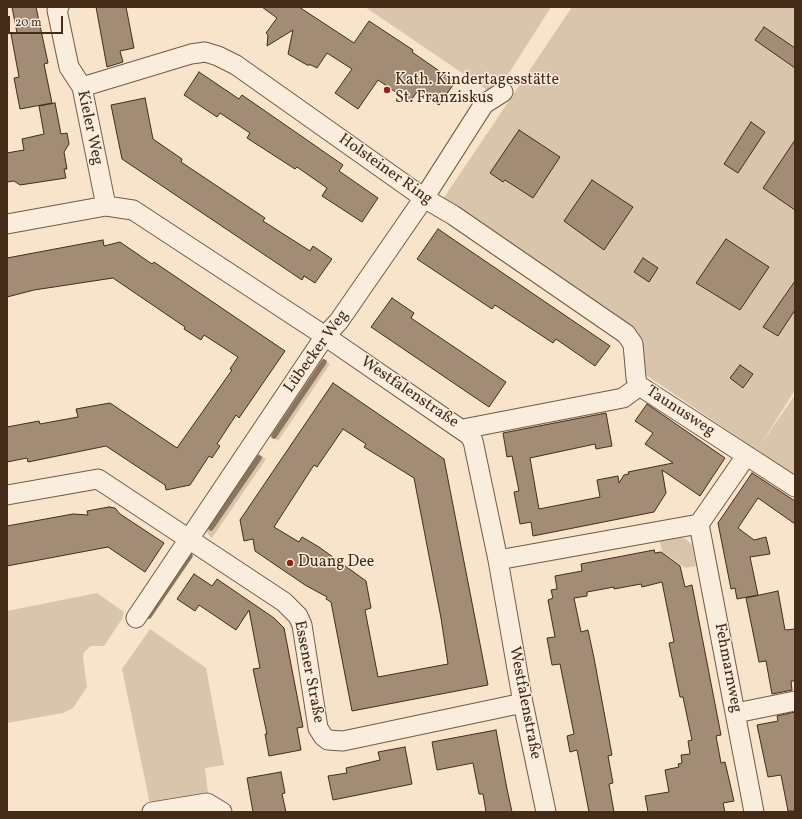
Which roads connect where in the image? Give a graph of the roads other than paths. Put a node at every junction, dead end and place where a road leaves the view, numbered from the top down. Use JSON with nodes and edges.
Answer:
{"nodes":[{"id":1,"x":59,"y":7,"type":"edge"},
{"id":2,"x":82,"y":87,"type":"junction"},
{"id":3,"x":503,"y":92,"type":"dead end"},
{"id":4,"x":424,"y":198,"type":"junction"},
{"id":5,"x":106,"y":206,"type":"junction"},
{"id":6,"x":7,"y":224,"type":"edge"},
{"id":7,"x":325,"y":336,"type":"junction"},
{"id":8,"x":638,"y":385,"type":"junction"},
{"id":9,"x":463,"y":429,"type":"junction"},
{"id":10,"x":746,"y":456,"type":"junction"},
{"id":11,"x":795,"y":487,"type":"edge"},
{"id":12,"x":7,"y":496,"type":"edge"},
{"id":13,"x":699,"y":524,"type":"junction"},
{"id":14,"x":190,"y":539,"type":"junction"},
{"id":15,"x":498,"y":560,"type":"junction"},
{"id":16,"x":136,"y":618,"type":"dead end"},
{"id":17,"x":795,"y":701,"type":"edge"},
{"id":18,"x":523,"y":703,"type":"junction"},
{"id":19,"x":736,"y":713,"type":"junction"},
{"id":20,"x":152,"y":812,"type":"edge"},
{"id":21,"x":222,"y":812,"type":"edge"},
{"id":22,"x":546,"y":812,"type":"edge"},
{"id":23,"x":754,"y":812,"type":"edge"}],
"edges":[{"from":1,"to":2,"type":"street","name":"Kieler Weg"},
{"from":2,"to":4,"type":"street","name":"Holsteiner Ring"},
{"from":2,"to":5,"type":"street","name":"Kieler Weg"},
{"from":3,"to":4,"type":"street","name":"Lübecker Weg"},
{"from":4,"to":7,"type":"street","name":"Lübecker Weg"},
{"from":4,"to":8,"type":"street","name":"Holsteiner Ring"},
{"from":5,"to":6,"type":"street","name":"Westfalenstraße"},
{"from":5,"to":7,"type":"street","name":"Westfalenstraße"},
{"from":7,"to":9,"type":"street","name":"Westfalenstraße"},
{"from":7,"to":14,"type":"street","name":"Lübecker Weg"},
{"from":8,"to":9,"type":"street","name":"Taunusweg"},
{"from":8,"to":10,"type":"street","name":"Taunusweg"},
{"from":9,"to":15,"type":"street","name":"Westfalenstraße"},
{"from":10,"to":11,"type":"street","name":"Taunusweg"},
{"from":10,"to":13,"type":"street"},
{"from":12,"to":14,"type":"street","name":"Essener Straße"},
{"from":13,"to":15,"type":"street"},
{"from":13,"to":19,"type":"street","name":"Fehmarnweg"},
{"from":14,"to":16,"type":"street","name":"Lübecker Weg"},
{"from":14,"to":18,"type":"street","name":"Essener Straße"},
{"from":15,"to":18,"type":"street","name":"Westfalenstraße"},
{"from":17,"to":19,"type":"street"},
{"from":18,"to":22,"type":"street","name":"Westfalenstraße"},
{"from":19,"to":23,"type":"street","name":"Fehmarnweg"},
{"from":20,"to":21,"type":"street"}]}
